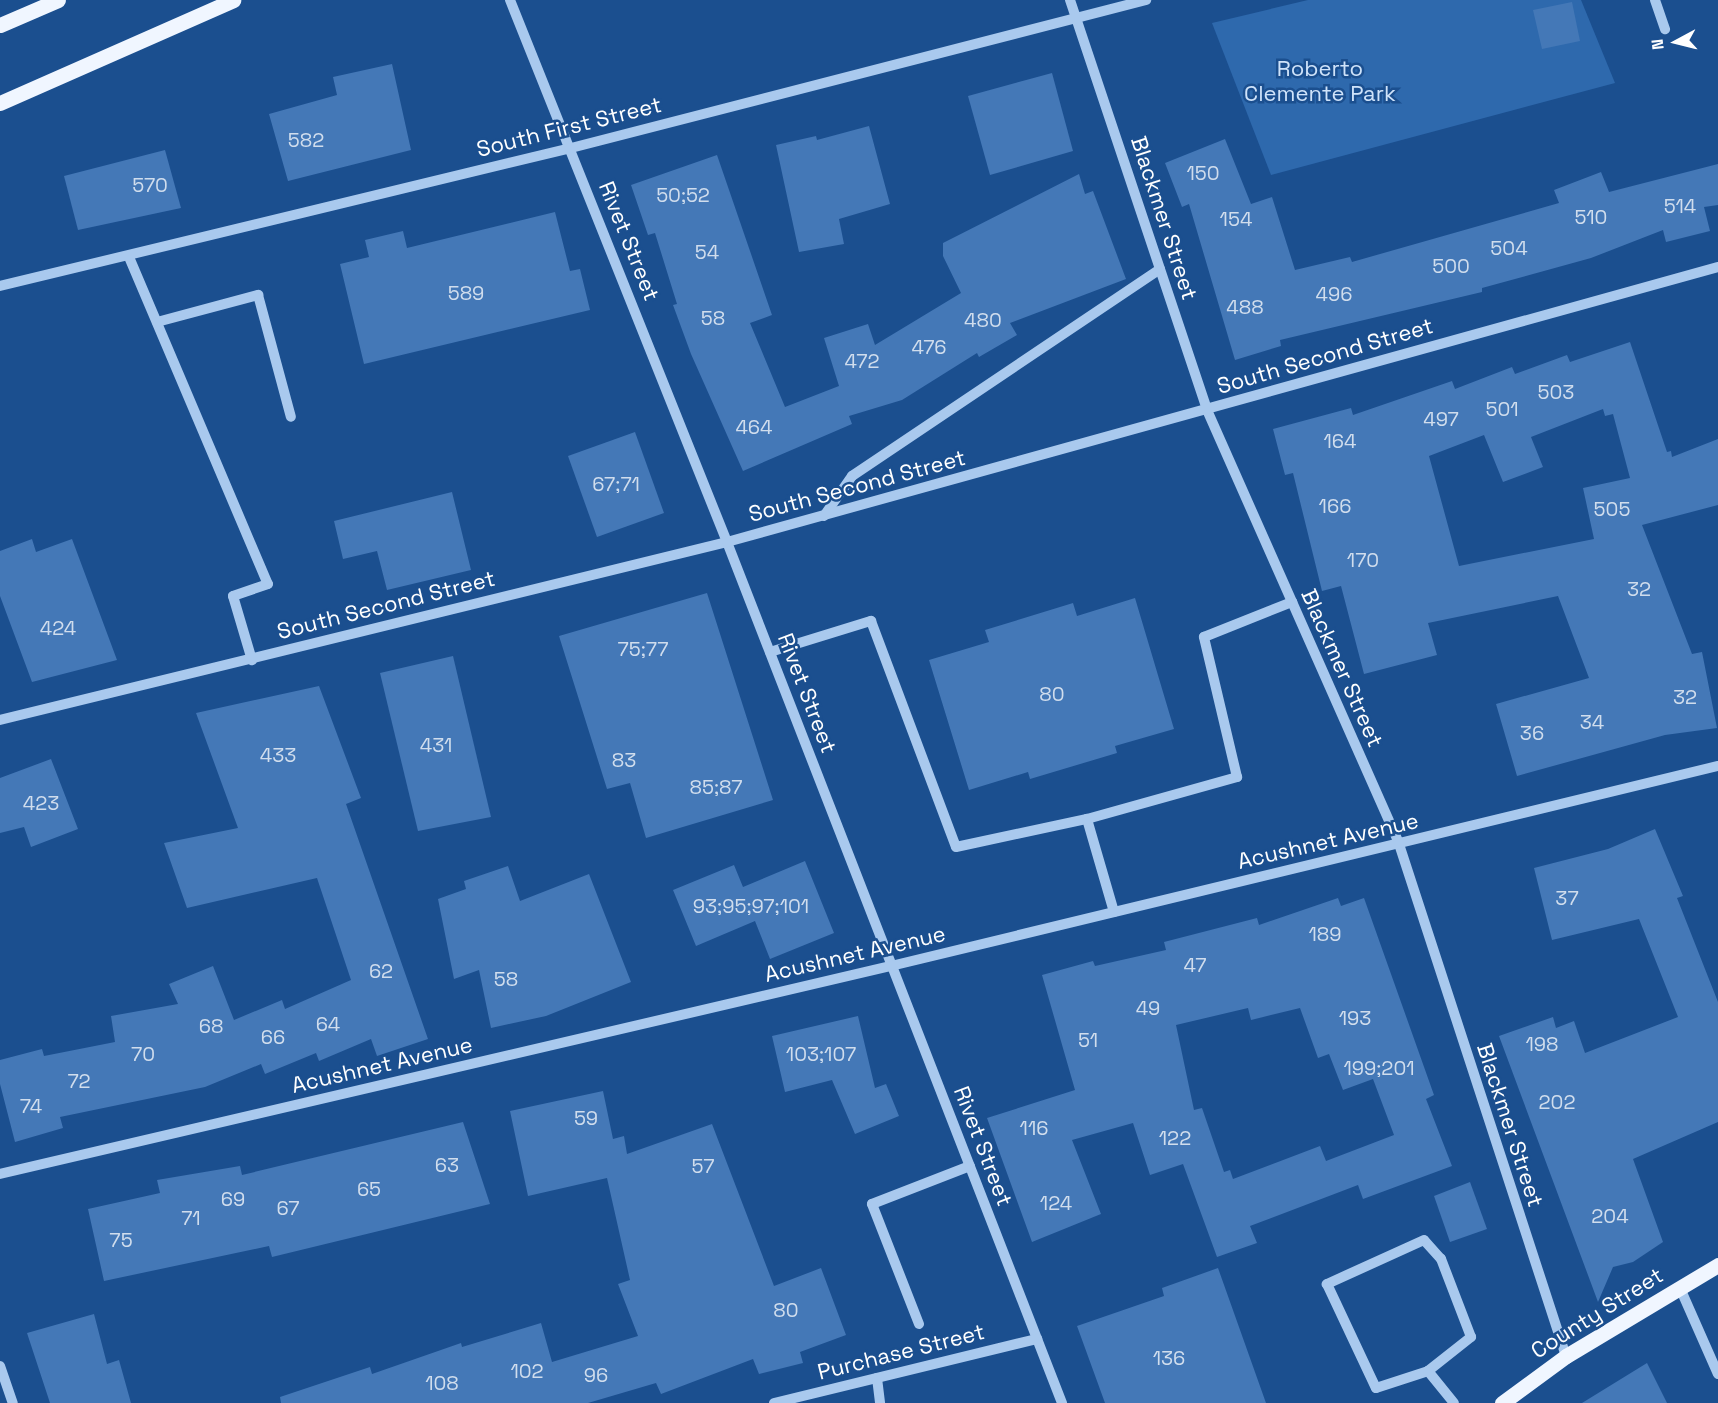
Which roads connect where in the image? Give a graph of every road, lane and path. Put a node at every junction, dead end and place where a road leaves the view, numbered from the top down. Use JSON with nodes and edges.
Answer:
{"nodes":[{"id":1,"x":58,"y":0,"type":"edge"},
{"id":2,"x":233,"y":0,"type":"edge"},
{"id":3,"x":510,"y":0,"type":"edge"},
{"id":4,"x":1070,"y":0,"type":"edge"},
{"id":5,"x":1146,"y":0,"type":"edge"},
{"id":6,"x":1655,"y":0,"type":"edge"},
{"id":7,"x":1076,"y":16,"type":"junction"},
{"id":8,"x":0,"y":25,"type":"edge"},
{"id":9,"x":1665,"y":29,"type":"dead end"},
{"id":10,"x":0,"y":103,"type":"edge"},
{"id":11,"x":571,"y":148,"type":"junction"},
{"id":12,"x":129,"y":257,"type":"junction"},
{"id":13,"x":1718,"y":267,"type":"edge"},
{"id":14,"x":1160,"y":269,"type":"junction"},
{"id":15,"x":0,"y":286,"type":"edge"},
{"id":16,"x":157,"y":322,"type":"junction"},
{"id":17,"x":1207,"y":410,"type":"junction"},
{"id":18,"x":291,"y":417,"type":"dead end"},
{"id":19,"x":824,"y":516,"type":"junction"},
{"id":20,"x":727,"y":542,"type":"junction"},
{"id":21,"x":1292,"y":602,"type":"junction"},
{"id":22,"x":770,"y":652,"type":"junction"},
{"id":23,"x":252,"y":660,"type":"junction"},
{"id":24,"x":0,"y":720,"type":"edge"},
{"id":25,"x":1718,"y":766,"type":"edge"},
{"id":26,"x":1087,"y":819,"type":"junction"},
{"id":27,"x":1399,"y":844,"type":"junction"},
{"id":28,"x":1114,"y":912,"type":"junction"},
{"id":29,"x":891,"y":966,"type":"junction"},
{"id":30,"x":970,"y":1166,"type":"junction"},
{"id":31,"x":0,"y":1174,"type":"edge"},
{"id":32,"x":1718,"y":1265,"type":"edge"},
{"id":33,"x":1680,"y":1288,"type":"junction"},
{"id":34,"x":919,"y":1324,"type":"dead end"},
{"id":35,"x":1037,"y":1339,"type":"junction"},
{"id":36,"x":1566,"y":1356,"type":"junction"},
{"id":37,"x":0,"y":1366,"type":"edge"},
{"id":38,"x":1428,"y":1371,"type":"junction"},
{"id":39,"x":1718,"y":1374,"type":"edge"},
{"id":40,"x":877,"y":1378,"type":"junction"},
{"id":41,"x":13,"y":1403,"type":"edge"},
{"id":42,"x":774,"y":1403,"type":"edge"},
{"id":43,"x":880,"y":1403,"type":"edge"},
{"id":44,"x":1062,"y":1403,"type":"edge"},
{"id":45,"x":1454,"y":1403,"type":"edge"},
{"id":46,"x":1502,"y":1403,"type":"edge"}],
"edges":[{"from":1,"to":8,"type":"main road"},
{"from":2,"to":10,"type":"main road"},
{"from":3,"to":11,"type":"street","name":"Rivet Street"},
{"from":4,"to":7,"type":"street","name":"Blackmer Street"},
{"from":5,"to":7,"type":"street","name":"South First Street"},
{"from":6,"to":9,"type":"street"},
{"from":7,"to":11,"type":"street","name":"South First Street"},
{"from":7,"to":14,"type":"street","name":"Blackmer Street"},
{"from":11,"to":12,"type":"street","name":"South First Street"},
{"from":11,"to":20,"type":"street","name":"Rivet Street"},
{"from":12,"to":15,"type":"street","name":"South First Street"},
{"from":12,"to":16,"type":"street"},
{"from":13,"to":17,"type":"street","name":"South Second Street"},
{"from":14,"to":17,"type":"street","name":"Blackmer Street"},
{"from":14,"to":19,"type":"street"},
{"from":16,"to":18,"type":"street"},
{"from":16,"to":23,"type":"street"},
{"from":17,"to":19,"type":"street","name":"South Second Street"},
{"from":17,"to":21,"type":"street","name":"Blackmer Street"},
{"from":19,"to":20,"type":"street","name":"South Second Street"},
{"from":20,"to":22,"type":"street","name":"Rivet Street"},
{"from":20,"to":23,"type":"street","name":"South Second Street"},
{"from":21,"to":26,"type":"street"},
{"from":21,"to":27,"type":"street","name":"Blackmer Street"},
{"from":22,"to":26,"type":"street"},
{"from":22,"to":29,"type":"street","name":"Rivet Street"},
{"from":23,"to":24,"type":"street","name":"South Second Street"},
{"from":25,"to":27,"type":"street","name":"Acushnet Avenue"},
{"from":26,"to":28,"type":"street"},
{"from":27,"to":28,"type":"street","name":"Acushnet Avenue"},
{"from":27,"to":36,"type":"street","name":"Blackmer Street"},
{"from":28,"to":29,"type":"street","name":"Acushnet Avenue"},
{"from":29,"to":30,"type":"street","name":"Rivet Street"},
{"from":29,"to":31,"type":"street","name":"Acushnet Avenue"},
{"from":30,"to":34,"type":"street"},
{"from":30,"to":35,"type":"street","name":"Rivet Street"},
{"from":32,"to":33,"type":"main road","name":"County Street"},
{"from":33,"to":36,"type":"main road","name":"County Street"},
{"from":33,"to":39,"type":"street"},
{"from":35,"to":40,"type":"street","name":"Purchase Street"},
{"from":35,"to":44,"type":"street","name":"Rivet Street"},
{"from":36,"to":46,"type":"main road","name":"County Street"},
{"from":37,"to":41,"type":"street"},
{"from":38,"to":38,"type":"street"},
{"from":38,"to":45,"type":"street"},
{"from":40,"to":42,"type":"street","name":"Purchase Street"},
{"from":40,"to":43,"type":"street"}]}
